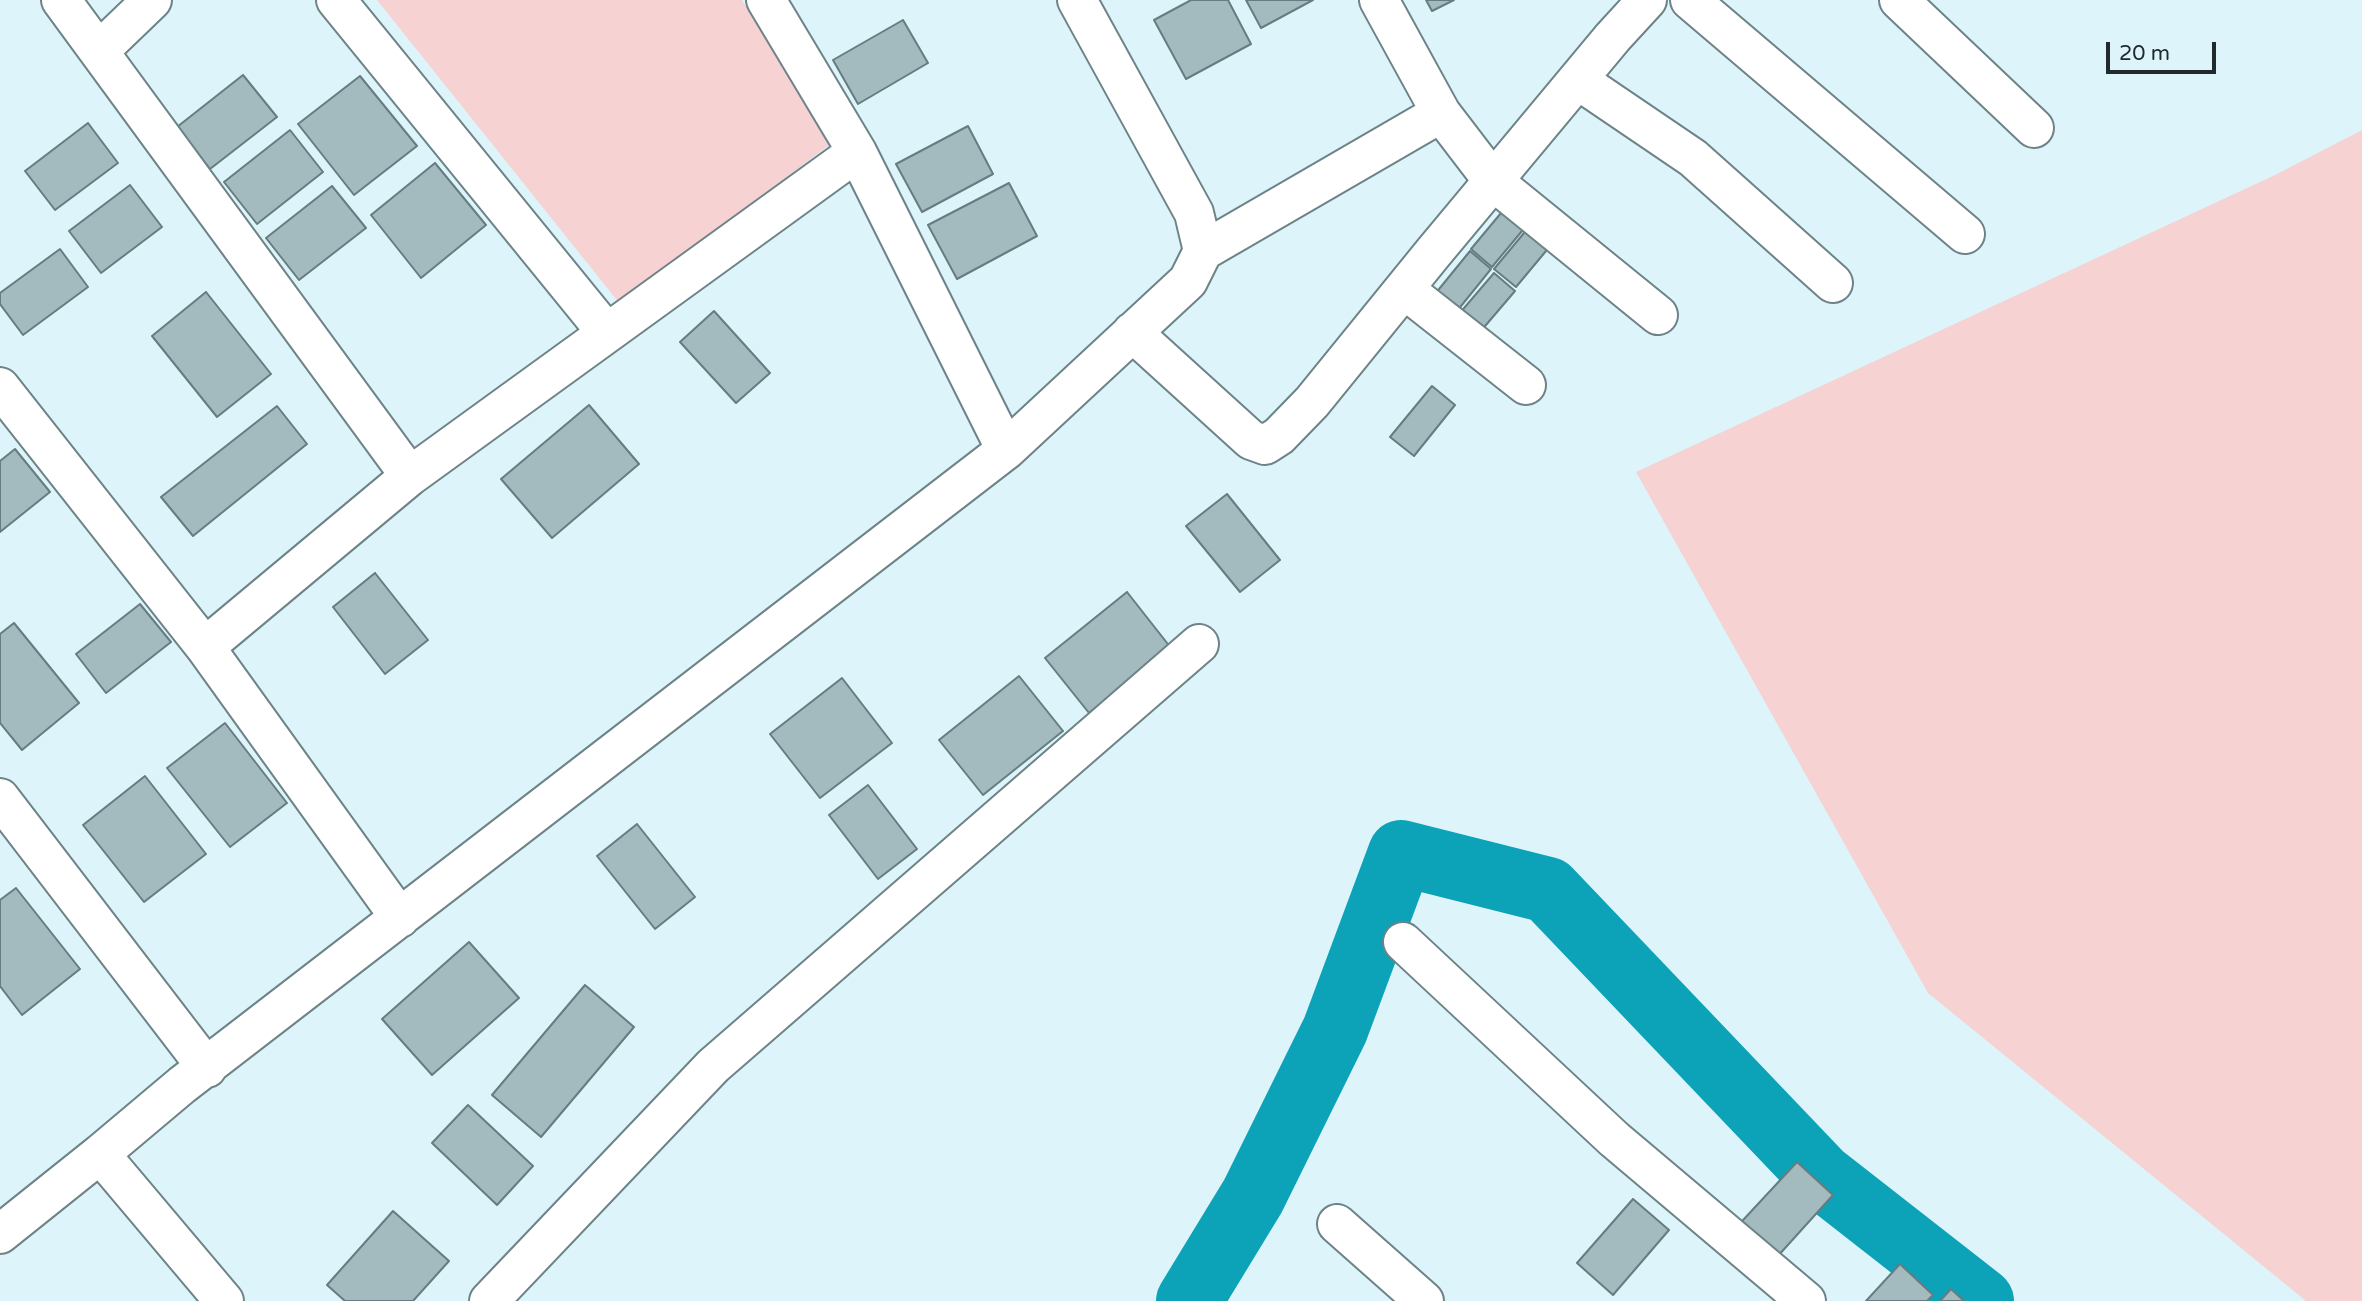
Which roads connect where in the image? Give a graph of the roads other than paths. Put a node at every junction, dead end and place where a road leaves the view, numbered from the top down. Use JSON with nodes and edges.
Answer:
{"nodes":[{"id":1,"x":61,"y":0,"type":"edge"},
{"id":2,"x":152,"y":0,"type":"edge"},
{"id":3,"x":336,"y":0,"type":"edge"},
{"id":4,"x":766,"y":0,"type":"edge"},
{"id":5,"x":1077,"y":0,"type":"edge"},
{"id":6,"x":1379,"y":0,"type":"edge"},
{"id":7,"x":1647,"y":0,"type":"edge"},
{"id":8,"x":1690,"y":0,"type":"edge"},
{"id":9,"x":1899,"y":0,"type":"edge"},
{"id":10,"x":99,"y":51,"type":"junction"},
{"id":11,"x":1578,"y":80,"type":"junction"},
{"id":12,"x":1441,"y":113,"type":"junction"},
{"id":13,"x":2034,"y":128,"type":"dead end"},
{"id":14,"x":857,"y":152,"type":"junction"},
{"id":15,"x":1493,"y":181,"type":"junction"},
{"id":16,"x":1965,"y":234,"type":"dead end"},
{"id":17,"x":1203,"y":251,"type":"junction"},
{"id":18,"x":1833,"y":283,"type":"dead end"},
{"id":19,"x":1404,"y":289,"type":"junction"},
{"id":20,"x":1658,"y":315,"type":"dead end"},
{"id":21,"x":1132,"y":332,"type":"junction"},
{"id":22,"x":607,"y":333,"type":"junction"},
{"id":23,"x":1526,"y":385,"type":"dead end"},
{"id":24,"x":0,"y":387,"type":"edge"},
{"id":25,"x":1006,"y":450,"type":"junction"},
{"id":26,"x":410,"y":476,"type":"junction"},
{"id":27,"x":1199,"y":644,"type":"dead end"},
{"id":28,"x":205,"y":647,"type":"junction"},
{"id":29,"x":0,"y":798,"type":"edge"},
{"id":30,"x":400,"y":918,"type":"junction"},
{"id":31,"x":1403,"y":942,"type":"dead end"},
{"id":32,"x":207,"y":1068,"type":"junction"},
{"id":33,"x":100,"y":1154,"type":"junction"},
{"id":34,"x":1337,"y":1224,"type":"dead end"},
{"id":35,"x":1,"y":1231,"type":"edge"},
{"id":36,"x":224,"y":1301,"type":"edge"},
{"id":37,"x":489,"y":1301,"type":"edge"},
{"id":38,"x":1424,"y":1301,"type":"edge"},
{"id":39,"x":1806,"y":1301,"type":"edge"}],
"edges":[{"from":1,"to":10,"type":"street"},
{"from":2,"to":10,"type":"street"},
{"from":3,"to":22,"type":"street"},
{"from":4,"to":14,"type":"street"},
{"from":5,"to":17,"type":"street"},
{"from":6,"to":12,"type":"street"},
{"from":7,"to":11,"type":"street"},
{"from":8,"to":16,"type":"street"},
{"from":9,"to":13,"type":"street"},
{"from":10,"to":26,"type":"street"},
{"from":11,"to":15,"type":"street"},
{"from":11,"to":18,"type":"street"},
{"from":12,"to":15,"type":"street"},
{"from":12,"to":17,"type":"street"},
{"from":14,"to":22,"type":"street"},
{"from":14,"to":25,"type":"street"},
{"from":15,"to":19,"type":"street"},
{"from":15,"to":20,"type":"street"},
{"from":17,"to":21,"type":"street"},
{"from":19,"to":21,"type":"street"},
{"from":19,"to":23,"type":"street"},
{"from":21,"to":25,"type":"street"},
{"from":22,"to":26,"type":"street"},
{"from":24,"to":28,"type":"street"},
{"from":25,"to":30,"type":"street"},
{"from":26,"to":28,"type":"street"},
{"from":27,"to":37,"type":"street"},
{"from":28,"to":30,"type":"street"},
{"from":29,"to":32,"type":"street"},
{"from":30,"to":32,"type":"street"},
{"from":31,"to":39,"type":"street"},
{"from":32,"to":33,"type":"street"},
{"from":33,"to":35,"type":"street"},
{"from":33,"to":36,"type":"street"},
{"from":34,"to":38,"type":"street"}]}
